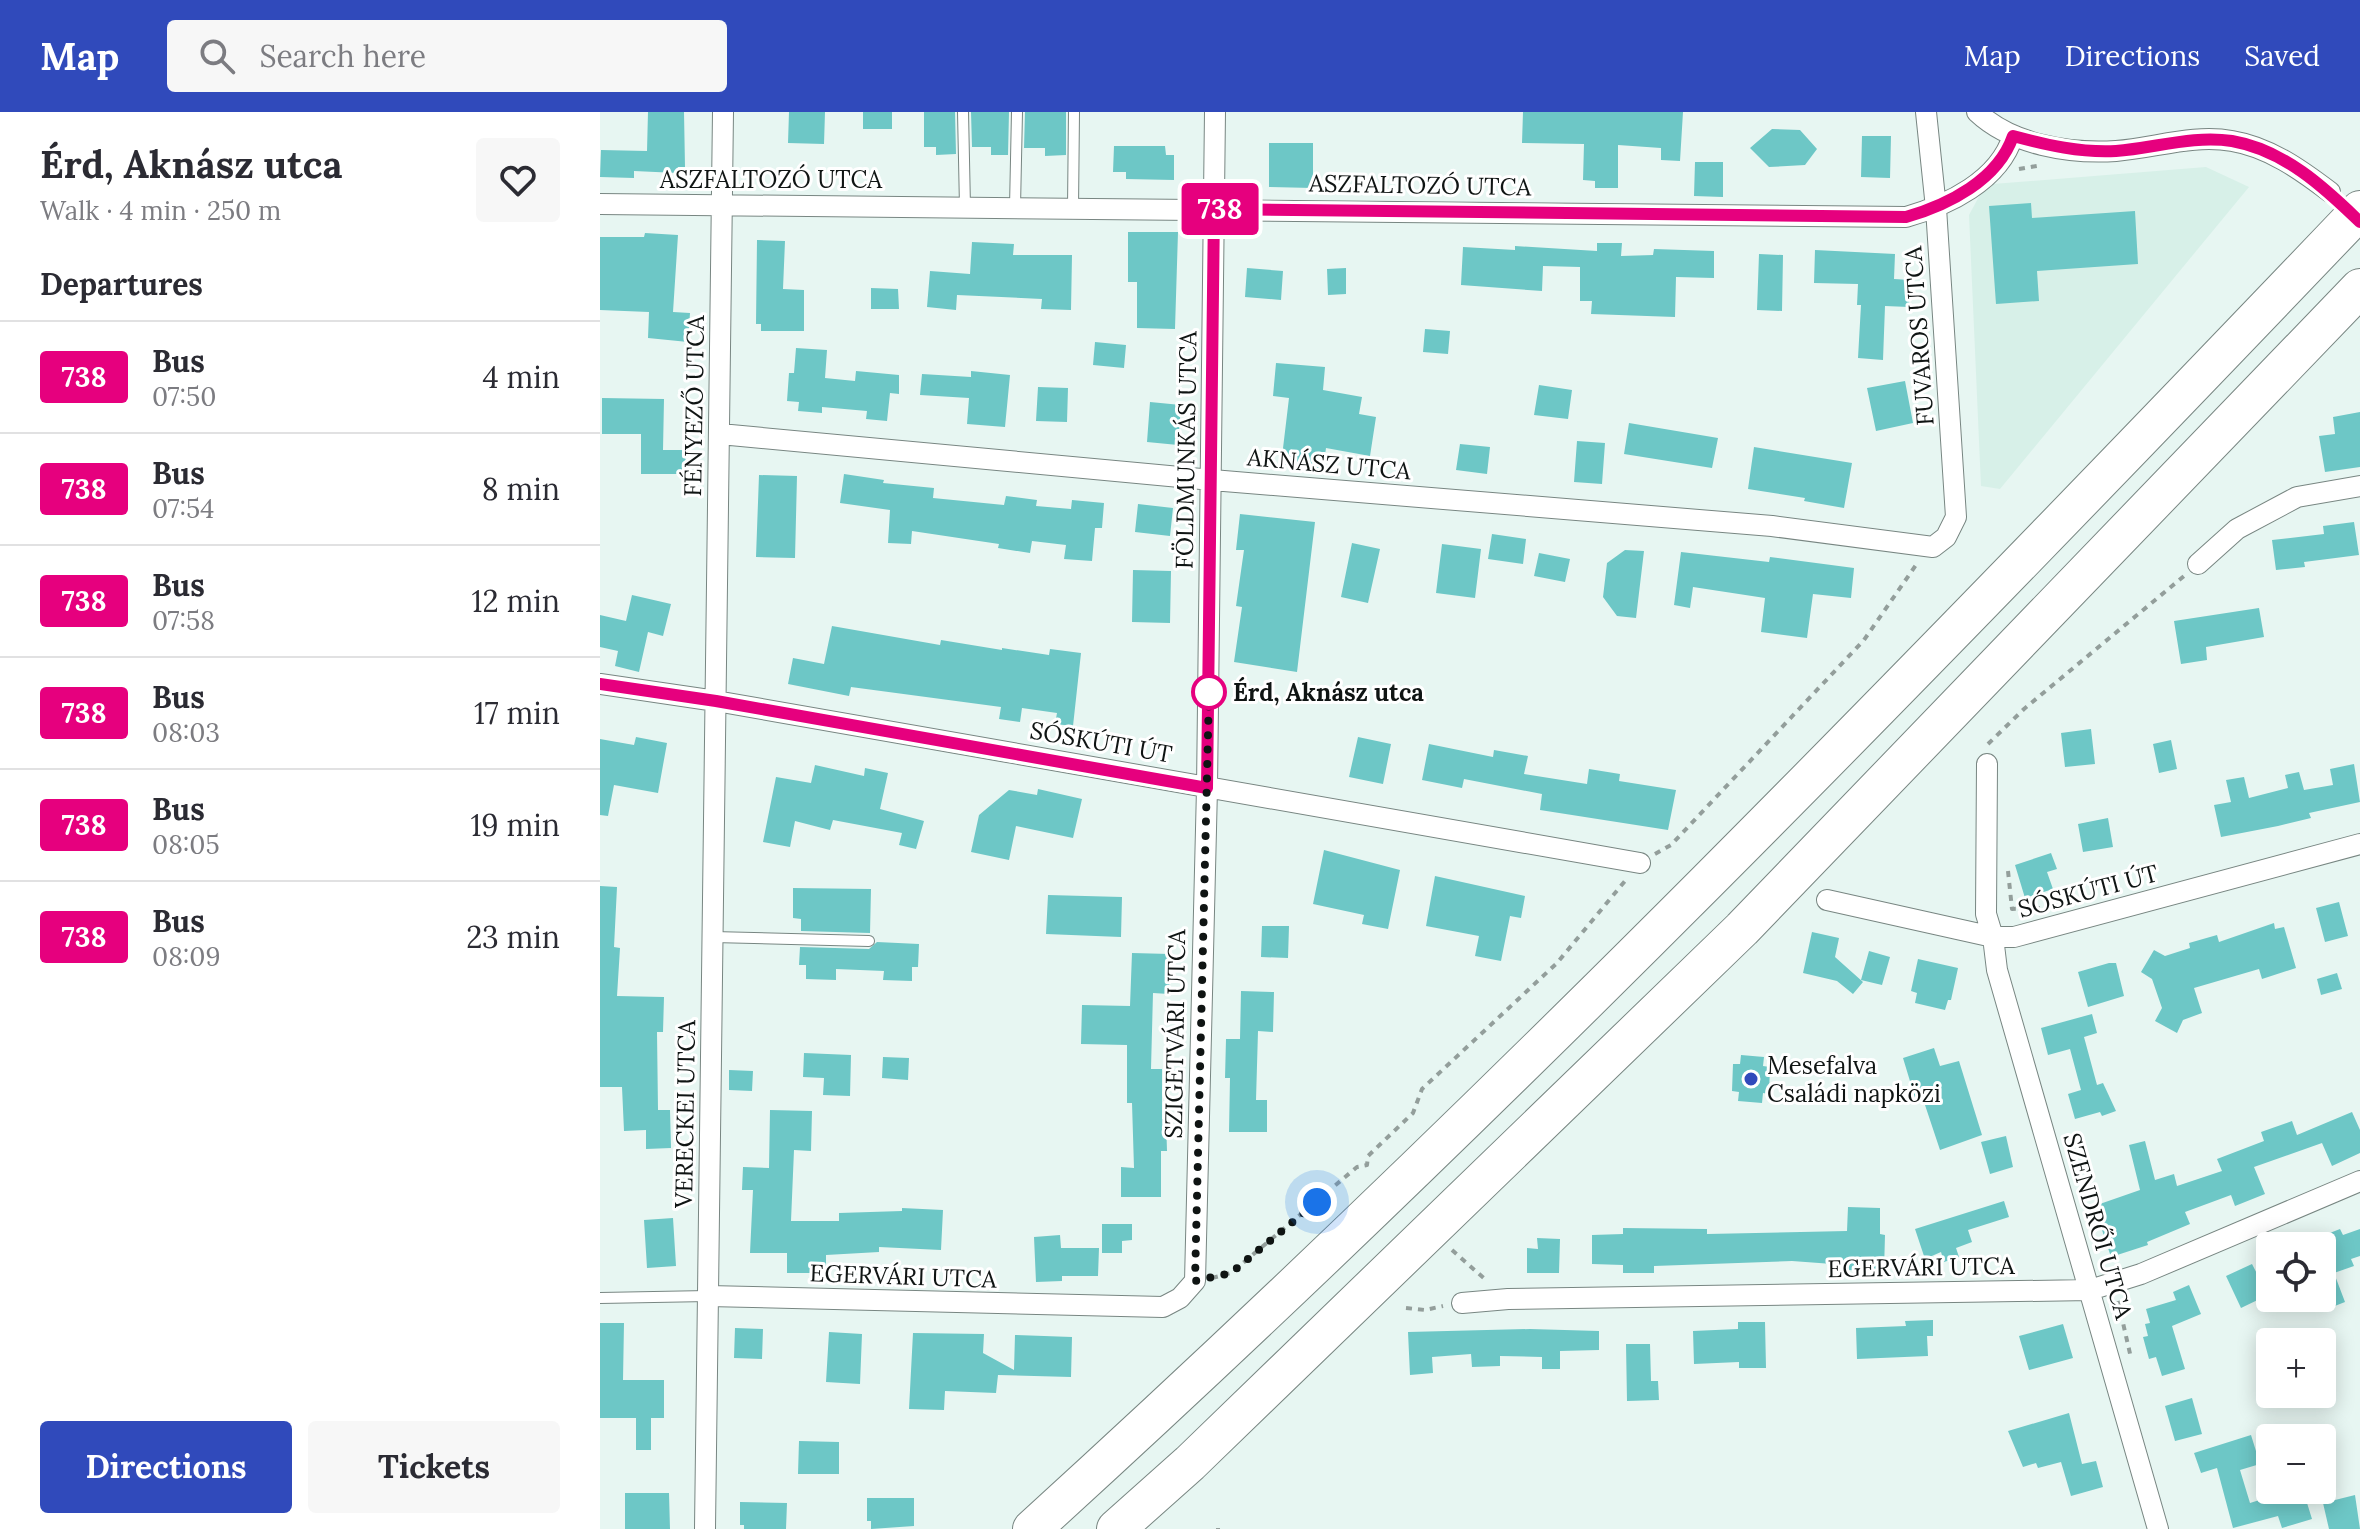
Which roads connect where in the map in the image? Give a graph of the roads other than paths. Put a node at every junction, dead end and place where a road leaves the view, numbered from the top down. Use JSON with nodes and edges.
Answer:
{"nodes":[{"id":1,"x":723,"y":112,"type":"edge"},
{"id":2,"x":963,"y":112,"type":"edge"},
{"id":3,"x":1017,"y":112,"type":"edge"},
{"id":4,"x":1074,"y":112,"type":"edge"},
{"id":5,"x":1215,"y":112,"type":"edge"},
{"id":6,"x":1926,"y":112,"type":"edge"},
{"id":7,"x":1977,"y":112,"type":"edge"},
{"id":8,"x":2013,"y":136,"type":"junction"},
{"id":9,"x":2345,"y":201,"type":"edge"},
{"id":10,"x":600,"y":204,"type":"edge"},
{"id":11,"x":722,"y":205,"type":"junction"},
{"id":12,"x":965,"y":207,"type":"junction"},
{"id":13,"x":1015,"y":207,"type":"junction"},
{"id":14,"x":1073,"y":208,"type":"junction"},
{"id":15,"x":1936,"y":208,"type":"junction"},
{"id":16,"x":1214,"y":209,"type":"junction"},
{"id":17,"x":2360,"y":288,"type":"edge"},
{"id":18,"x":720,"y":434,"type":"junction"},
{"id":19,"x":1212,"y":480,"type":"junction"},
{"id":20,"x":2360,"y":486,"type":"edge"},
{"id":21,"x":1930,"y":546,"type":"joint"},
{"id":22,"x":2198,"y":564,"type":"road end"},
{"id":23,"x":600,"y":684,"type":"edge"},
{"id":24,"x":716,"y":701,"type":"junction"},
{"id":25,"x":1987,"y":764,"type":"road end"},
{"id":26,"x":1207,"y":788,"type":"junction"},
{"id":27,"x":2360,"y":844,"type":"edge"},
{"id":28,"x":1640,"y":863,"type":"road end"},
{"id":29,"x":1827,"y":900,"type":"dead end"},
{"id":30,"x":713,"y":937,"type":"junction"},
{"id":31,"x":1993,"y":937,"type":"junction"},
{"id":32,"x":869,"y":941,"type":"dead end"},
{"id":33,"x":2360,"y":1181,"type":"edge"},
{"id":34,"x":1195,"y":1281,"type":"joint"},
{"id":35,"x":2090,"y":1290,"type":"junction"},
{"id":36,"x":708,"y":1296,"type":"junction"},
{"id":37,"x":600,"y":1298,"type":"edge"},
{"id":38,"x":1462,"y":1303,"type":"road end"},
{"id":39,"x":705,"y":1529,"type":"edge"},
{"id":40,"x":1032,"y":1529,"type":"edge"},
{"id":41,"x":1116,"y":1529,"type":"edge"},
{"id":42,"x":2158,"y":1529,"type":"edge"}],
"edges":[{"from":1,"to":11,"type":"street","name":"FÉNYEZŐ UTCA"},
{"from":2,"to":12,"type":"lane"},
{"from":3,"to":13,"type":"lane"},
{"from":4,"to":14,"type":"lane"},
{"from":5,"to":16,"type":"street","name":"FÖLDMUNKÁS UTCA"},
{"from":6,"to":15,"type":"street","name":"FUVAROS UTCA"},
{"from":7,"to":8,"type":"street"},
{"from":8,"to":9,"type":"street"},
{"from":8,"to":15,"type":"street","name":"ASZFALTOZÓ UTCA"},
{"from":9,"to":40,"type":"highway"},
{"from":10,"to":11,"type":"street","name":"ASZFALTOZÓ UTCA"},
{"from":11,"to":12,"type":"street","name":"ASZFALTOZÓ UTCA"},
{"from":11,"to":18,"type":"street","name":"FÉNYEZŐ UTCA"},
{"from":12,"to":13,"type":"street","name":"ASZFALTOZÓ UTCA"},
{"from":13,"to":14,"type":"street","name":"ASZFALTOZÓ UTCA"},
{"from":14,"to":16,"type":"street","name":"ASZFALTOZÓ UTCA"},
{"from":15,"to":16,"type":"street","name":"ASZFALTOZÓ UTCA"},
{"from":15,"to":21,"type":"street","name":"FUVAROS UTCA"},
{"from":16,"to":19,"type":"street","name":"FÖLDMUNKÁS UTCA"},
{"from":17,"to":41,"type":"highway"},
{"from":18,"to":19,"type":"street","name":"AKNÁSZ UTCA"},
{"from":18,"to":24,"type":"street","name":"FÉNYEZŐ UTCA"},
{"from":19,"to":21,"type":"street","name":"AKNÁSZ UTCA"},
{"from":19,"to":26,"type":"street","name":"FÖLDMUNKÁS UTCA"},
{"from":20,"to":22,"type":"street"},
{"from":23,"to":24,"type":"street","name":"SÓSKÚTI ÚT"},
{"from":24,"to":26,"type":"street","name":"SÓSKÚTI ÚT"},
{"from":24,"to":30,"type":"street","name":"VERECKEI UTCA"},
{"from":25,"to":31,"type":"street"},
{"from":26,"to":28,"type":"street","name":"SÓSKÚTI ÚT"},
{"from":26,"to":34,"type":"street","name":"SZIGETVÁRI UTCA"},
{"from":27,"to":31,"type":"street","name":"SÓSKÚTI ÚT"},
{"from":29,"to":31,"type":"street","name":"SÓSKÚTI ÚT"},
{"from":30,"to":32,"type":"lane"},
{"from":30,"to":36,"type":"street","name":"VERECKEI UTCA"},
{"from":31,"to":35,"type":"street","name":"SZENDRŐI UTCA"},
{"from":33,"to":35,"type":"street","name":"EGERVÁRI UTCA"},
{"from":34,"to":36,"type":"street","name":"EGERVÁRI UTCA"},
{"from":35,"to":38,"type":"street","name":"EGERVÁRI UTCA"},
{"from":35,"to":42,"type":"street","name":"SZENDRŐI UTCA"},
{"from":36,"to":37,"type":"lane","name":"EGERVÁRI UTCA"},
{"from":36,"to":39,"type":"street","name":"VERECKEI UTCA"}]}
